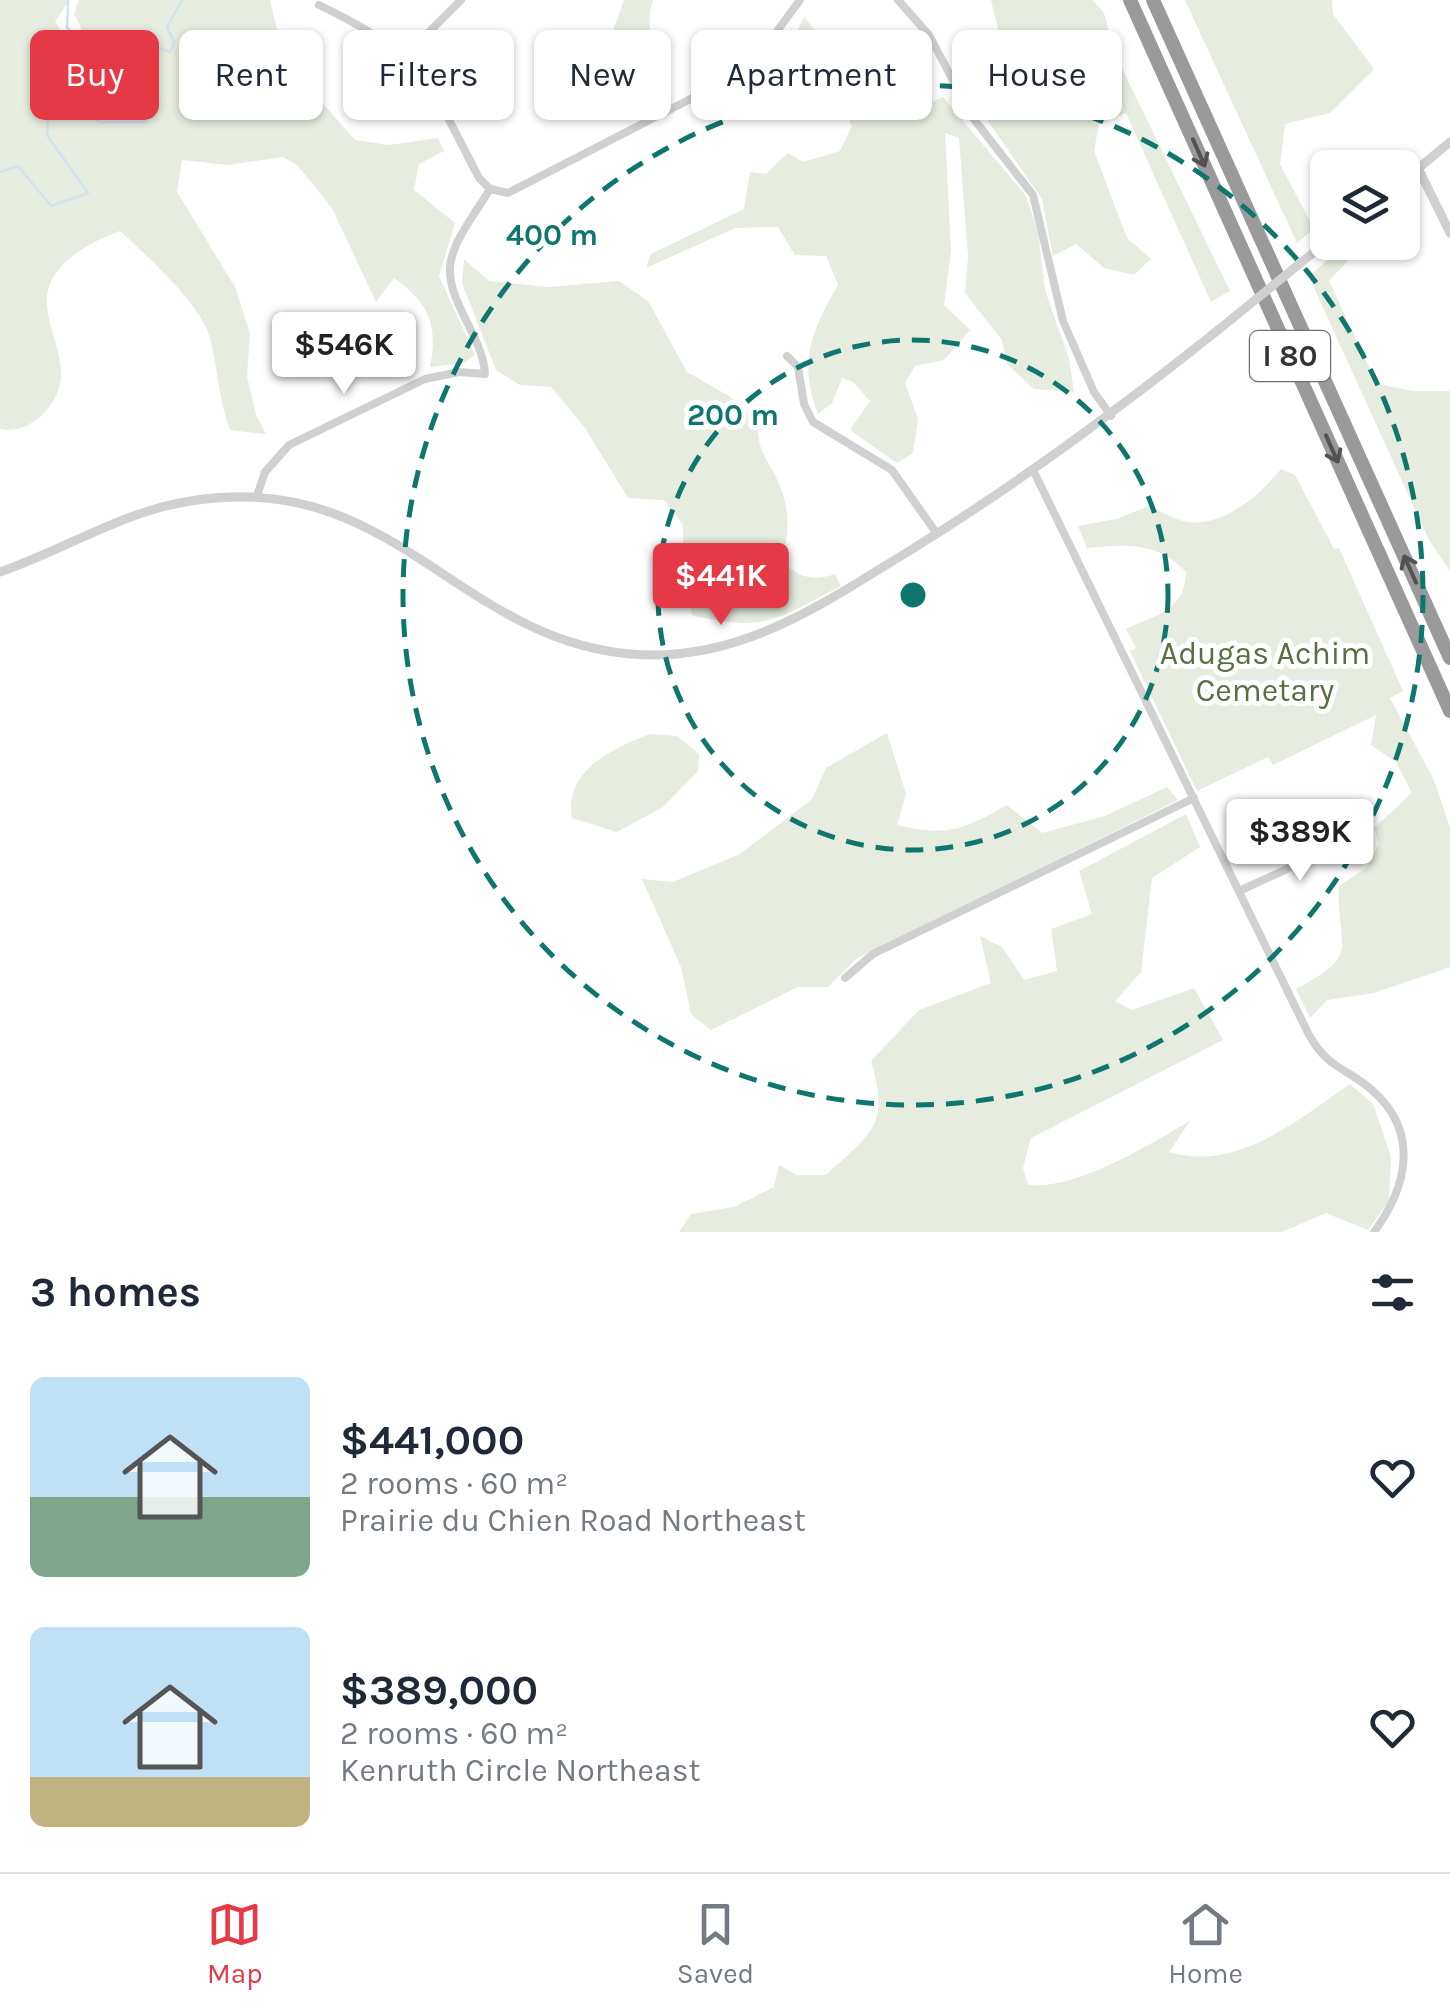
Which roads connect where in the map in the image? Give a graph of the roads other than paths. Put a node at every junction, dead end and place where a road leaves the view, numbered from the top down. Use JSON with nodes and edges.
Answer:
{"nodes":[{"id":1,"x":460,"y":0,"type":"edge"},
{"id":2,"x":800,"y":0,"type":"edge"},
{"id":3,"x":898,"y":0,"type":"edge"},
{"id":4,"x":1130,"y":0,"type":"edge"},
{"id":5,"x":1154,"y":0,"type":"edge"},
{"id":6,"x":320,"y":2,"type":"edge"},
{"id":7,"x":312,"y":16,"type":"dead end"},
{"id":8,"x":370,"y":30,"type":"edge"},
{"id":9,"x":431,"y":30,"type":"edge"},
{"id":10,"x":448,"y":120,"type":"edge"},
{"id":11,"x":1450,"y":142,"type":"edge"},
{"id":12,"x":1420,"y":169,"type":"edge"},
{"id":13,"x":1420,"y":172,"type":"edge"},
{"id":14,"x":490,"y":189,"type":"junction"},
{"id":15,"x":1450,"y":233,"type":"edge"},
{"id":16,"x":1310,"y":255,"type":"edge"},
{"id":17,"x":787,"y":356,"type":"dead end"},
{"id":18,"x":1112,"y":416,"type":"junction"},
{"id":19,"x":1034,"y":472,"type":"junction"},
{"id":20,"x":256,"y":496,"type":"junction"},
{"id":21,"x":937,"y":534,"type":"junction"},
{"id":22,"x":0,"y":572,"type":"edge"},
{"id":23,"x":1450,"y":658,"type":"edge"},
{"id":24,"x":1450,"y":711,"type":"edge"},
{"id":25,"x":1194,"y":798,"type":"junction"},
{"id":26,"x":1346,"y":842,"type":"dead end"},
{"id":27,"x":1239,"y":892,"type":"junction"},
{"id":28,"x":844,"y":978,"type":"dead end"},
{"id":29,"x":1374,"y":1232,"type":"edge"}],
"edges":[{"from":1,"to":9,"type":"street"},
{"from":2,"to":14,"type":"street"},
{"from":3,"to":18,"type":"street"},
{"from":4,"to":24,"type":"highway","number":"I 80","one_way":true},
{"from":23,"to":5,"type":"highway","number":"I 80","one_way":true},
{"from":6,"to":7,"type":"street"},
{"from":6,"to":8,"type":"street"},
{"from":10,"to":14,"type":"street"},
{"from":11,"to":12,"type":"street"},
{"from":13,"to":15,"type":"street"},
{"from":14,"to":20,"type":"street"},
{"from":16,"to":18,"type":"street","bridge":true},
{"from":17,"to":21,"type":"street"},
{"from":18,"to":19,"type":"street"},
{"from":19,"to":21,"type":"street"},
{"from":19,"to":25,"type":"street"},
{"from":20,"to":21,"type":"street"},
{"from":20,"to":22,"type":"street"},
{"from":25,"to":27,"type":"street"},
{"from":25,"to":28,"type":"street"},
{"from":26,"to":27,"type":"street"},
{"from":27,"to":29,"type":"street"}]}
